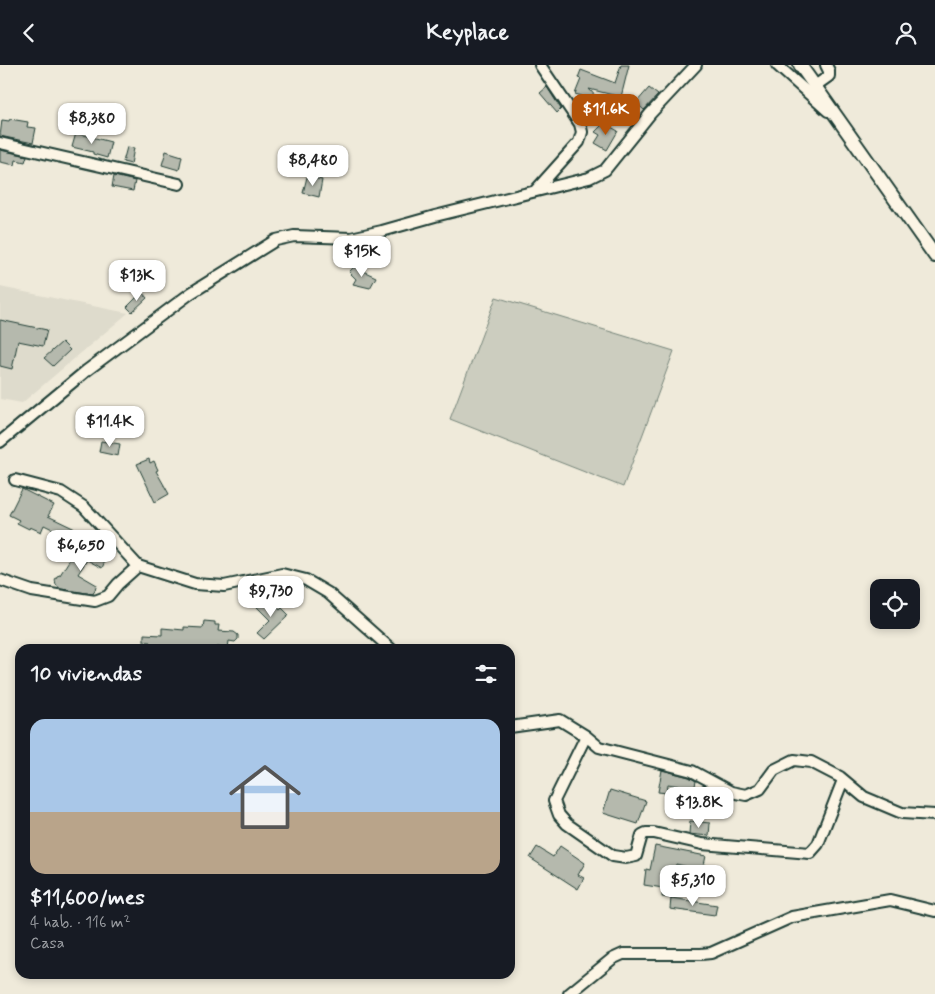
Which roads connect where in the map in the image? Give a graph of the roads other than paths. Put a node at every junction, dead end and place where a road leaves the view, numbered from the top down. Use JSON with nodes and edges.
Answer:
{"nodes":[{"id":1,"x":540,"y":65,"type":"edge"},
{"id":2,"x":696,"y":65,"type":"edge"},
{"id":3,"x":777,"y":65,"type":"edge"},
{"id":4,"x":800,"y":65,"type":"edge"},
{"id":5,"x":826,"y":65,"type":"edge"},
{"id":6,"x":815,"y":86,"type":"junction"},
{"id":7,"x":839,"y":121,"type":"junction"},
{"id":8,"x":0,"y":143,"type":"edge"},
{"id":9,"x":179,"y":184,"type":"dead end"},
{"id":10,"x":535,"y":191,"type":"junction"},
{"id":11,"x":935,"y":257,"type":"edge"},
{"id":12,"x":0,"y":442,"type":"edge"},
{"id":13,"x":15,"y":480,"type":"dead end"},
{"id":14,"x":138,"y":566,"type":"junction"},
{"id":15,"x":0,"y":580,"type":"edge"},
{"id":16,"x":385,"y":644,"type":"edge"},
{"id":17,"x":515,"y":726,"type":"edge"},
{"id":18,"x":586,"y":736,"type":"junction"},
{"id":19,"x":843,"y":780,"type":"junction"},
{"id":20,"x":935,"y":815,"type":"edge"},
{"id":21,"x":935,"y":911,"type":"edge"},
{"id":22,"x":569,"y":994,"type":"edge"}],
"edges":[{"from":1,"to":10,"type":"street"},
{"from":2,"to":10,"type":"street"},
{"from":3,"to":7,"type":"street"},
{"from":4,"to":6,"type":"main road"},
{"from":5,"to":6,"type":"street"},
{"from":6,"to":7,"type":"main road"},
{"from":7,"to":11,"type":"main road"},
{"from":8,"to":9,"type":"street"},
{"from":10,"to":12,"type":"street"},
{"from":13,"to":14,"type":"street"},
{"from":14,"to":15,"type":"street"},
{"from":14,"to":16,"type":"street"},
{"from":17,"to":18,"type":"street"},
{"from":18,"to":19,"type":"street"},
{"from":18,"to":19,"type":"street"},
{"from":19,"to":20,"type":"street"},
{"from":21,"to":22,"type":"street"}]}
